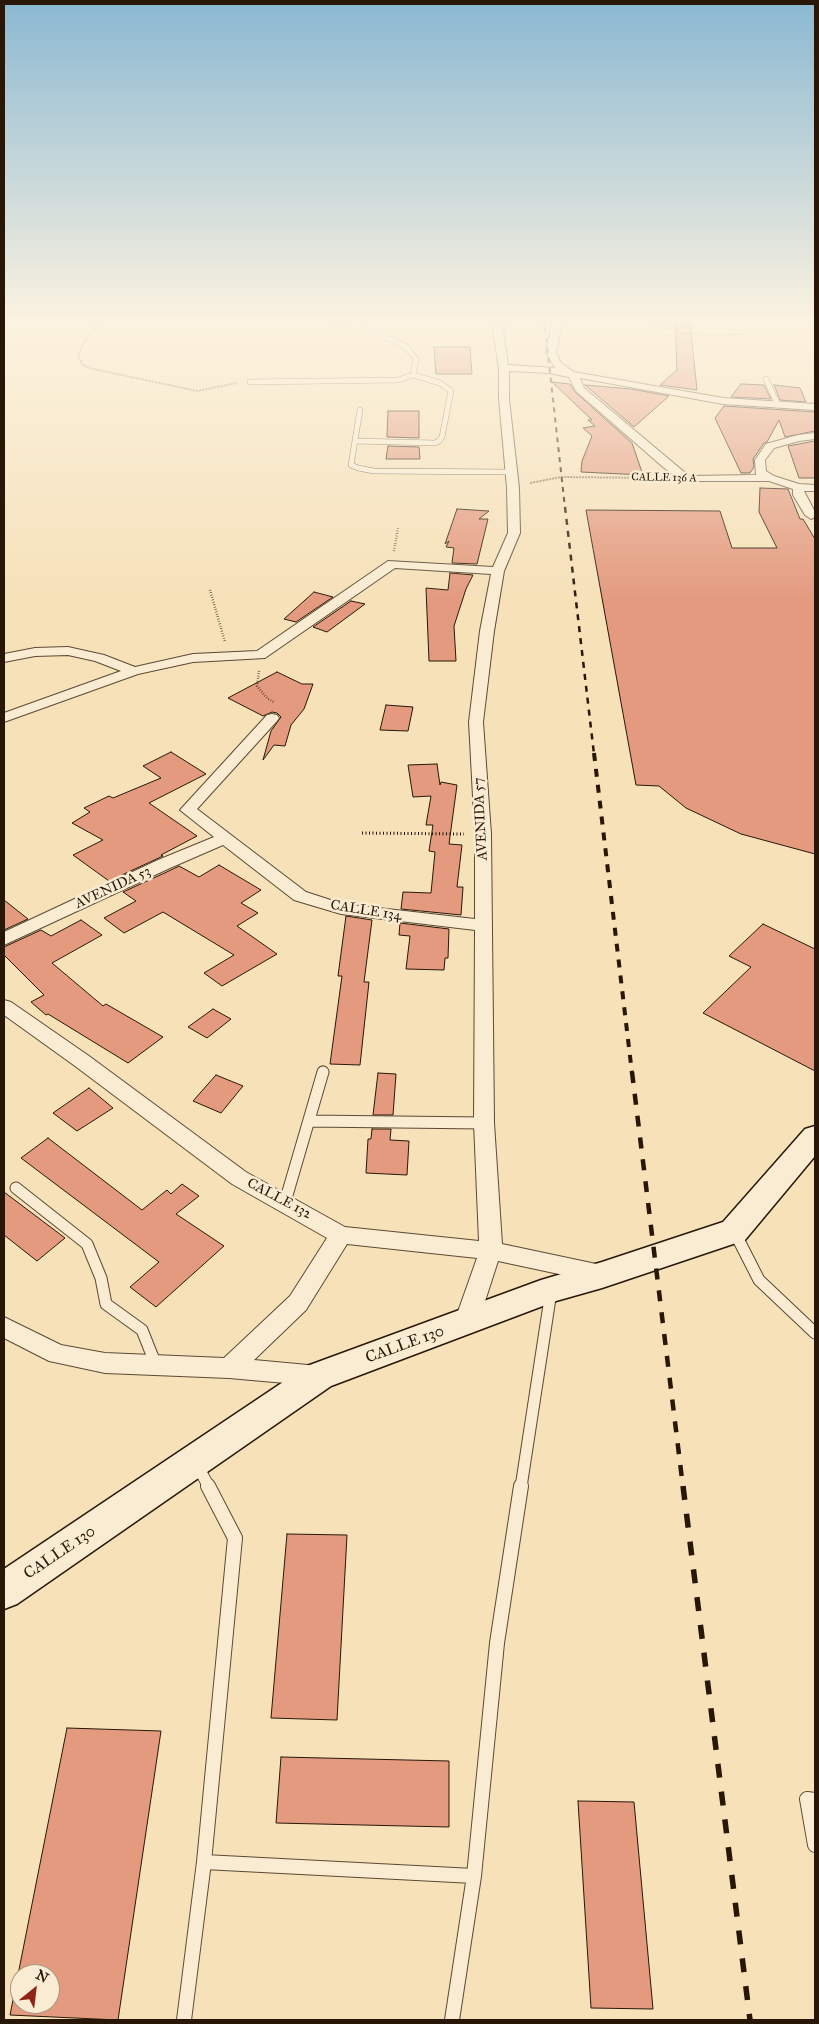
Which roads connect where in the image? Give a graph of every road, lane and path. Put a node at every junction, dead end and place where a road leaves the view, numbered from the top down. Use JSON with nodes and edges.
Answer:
{"nodes":[{"id":1,"x":360,"y":412,"type":"edge"},
{"id":2,"x":447,"y":412,"type":"edge"},
{"id":3,"x":505,"y":412,"type":"edge"},
{"id":4,"x":608,"y":412,"type":"edge"},
{"id":5,"x":815,"y":436,"type":"edge"},
{"id":6,"x":355,"y":441,"type":"junction"},
{"id":7,"x":510,"y":472,"type":"junction"},
{"id":8,"x":770,"y":478,"type":"junction"},
{"id":9,"x":686,"y":479,"type":"junction"},
{"id":10,"x":798,"y":487,"type":"junction"},
{"id":11,"x":513,"y":488,"type":"junction"},
{"id":12,"x":815,"y":488,"type":"edge"},
{"id":13,"x":811,"y":516,"type":"dead end"},
{"id":14,"x":398,"y":528,"type":"dead end"},
{"id":15,"x":392,"y":564,"type":"junction"},
{"id":16,"x":498,"y":571,"type":"junction"},
{"id":17,"x":210,"y":590,"type":"dead end"},
{"id":18,"x":228,"y":655,"type":"junction"},
{"id":19,"x":260,"y":655,"type":"junction"},
{"id":20,"x":4,"y":658,"type":"edge"},
{"id":21,"x":134,"y":672,"type":"junction"},
{"id":22,"x":4,"y":718,"type":"edge"},
{"id":23,"x":272,"y":718,"type":"joint"},
{"id":24,"x":362,"y":833,"type":"dead end"},
{"id":25,"x":483,"y":834,"type":"junction"},
{"id":26,"x":224,"y":839,"type":"junction"},
{"id":27,"x":484,"y":926,"type":"junction"},
{"id":28,"x":4,"y":939,"type":"edge"},
{"id":29,"x":4,"y":1006,"type":"edge"},
{"id":30,"x":323,"y":1071,"type":"dead end"},
{"id":31,"x":310,"y":1121,"type":"junction"},
{"id":32,"x":484,"y":1123,"type":"junction"},
{"id":33,"x":815,"y":1137,"type":"edge"},
{"id":34,"x":16,"y":1188,"type":"dead end"},
{"id":35,"x":285,"y":1202,"type":"junction"},
{"id":36,"x":734,"y":1231,"type":"junction"},
{"id":37,"x":342,"y":1235,"type":"junction"},
{"id":38,"x":490,"y":1251,"type":"junction"},
{"id":39,"x":602,"y":1275,"type":"junction"},
{"id":40,"x":552,"y":1289,"type":"junction"},
{"id":41,"x":466,"y":1323,"type":"junction"},
{"id":42,"x":4,"y":1327,"type":"edge"},
{"id":43,"x":815,"y":1333,"type":"edge"},
{"id":44,"x":156,"y":1365,"type":"junction"},
{"id":45,"x":229,"y":1368,"type":"junction"},
{"id":46,"x":319,"y":1376,"type":"junction"},
{"id":47,"x":195,"y":1461,"type":"junction"},
{"id":48,"x":4,"y":1591,"type":"edge"},
{"id":49,"x":815,"y":1800,"type":"edge"},
{"id":50,"x":815,"y":1845,"type":"edge"},
{"id":51,"x":204,"y":1862,"type":"junction"},
{"id":52,"x":474,"y":1876,"type":"junction"},
{"id":53,"x":184,"y":2020,"type":"edge"},
{"id":54,"x":452,"y":2020,"type":"edge"}],
"edges":[{"from":1,"to":6,"type":"lane"},
{"from":2,"to":6,"type":"lane"},
{"from":3,"to":7,"type":"street","name":"AVENIDA 57"},
{"from":4,"to":9,"type":"street"},
{"from":5,"to":8,"type":"street"},
{"from":6,"to":7,"type":"lane"},
{"from":7,"to":11,"type":"street","name":"AVENIDA 57"},
{"from":8,"to":9,"type":"street","name":"CALLE 136 A"},
{"from":8,"to":10,"type":"street","name":"CALLE 136 A"},
{"from":9,"to":11,"type":"path","name":"CALLE 136 A"},
{"from":10,"to":12,"type":"street","name":"CALLE 136 A"},
{"from":10,"to":13,"type":"street"},
{"from":11,"to":16,"type":"street","name":"AVENIDA 57"},
{"from":14,"to":15,"type":"path"},
{"from":15,"to":16,"type":"street"},
{"from":15,"to":19,"type":"street"},
{"from":16,"to":25,"type":"street","name":"AVENIDA 57"},
{"from":17,"to":18,"type":"path"},
{"from":18,"to":19,"type":"street"},
{"from":18,"to":21,"type":"street"},
{"from":19,"to":23,"type":"path"},
{"from":20,"to":21,"type":"street"},
{"from":21,"to":22,"type":"street"},
{"from":23,"to":26,"type":"street","name":"CALLE 134"},
{"from":24,"to":25,"type":"path"},
{"from":25,"to":27,"type":"street","name":"AVENIDA 57"},
{"from":26,"to":27,"type":"street","name":"CALLE 134"},
{"from":26,"to":28,"type":"street","name":"AVENIDA 53"},
{"from":27,"to":32,"type":"street","name":"AVENIDA 57"},
{"from":29,"to":35,"type":"street","name":"CALLE 132"},
{"from":30,"to":31,"type":"lane"},
{"from":31,"to":32,"type":"lane"},
{"from":31,"to":35,"type":"lane"},
{"from":32,"to":38,"type":"street","name":"AVENIDA 57"},
{"from":33,"to":36,"type":"main road"},
{"from":34,"to":44,"type":"lane"},
{"from":35,"to":37,"type":"street","name":"CALLE 132"},
{"from":36,"to":39,"type":"main road","name":"CALLE 130"},
{"from":36,"to":43,"type":"lane"},
{"from":37,"to":38,"type":"street","name":"CALLE 132"},
{"from":37,"to":45,"type":"street"},
{"from":38,"to":39,"type":"street","name":"CALLE 132"},
{"from":38,"to":41,"type":"street","name":"AVENIDA 57"},
{"from":39,"to":40,"type":"main road","name":"CALLE 130"},
{"from":40,"to":41,"type":"main road","name":"CALLE 130"},
{"from":40,"to":52,"type":"lane"},
{"from":41,"to":46,"type":"main road","name":"CALLE 130"},
{"from":42,"to":44,"type":"street"},
{"from":44,"to":45,"type":"street"},
{"from":45,"to":46,"type":"street"},
{"from":46,"to":47,"type":"main road","name":"CALLE 130"},
{"from":47,"to":48,"type":"main road","name":"CALLE 130"},
{"from":47,"to":51,"type":"lane"},
{"from":49,"to":50,"type":"lane"},
{"from":51,"to":52,"type":"lane"},
{"from":51,"to":53,"type":"lane"},
{"from":52,"to":54,"type":"lane"}]}
